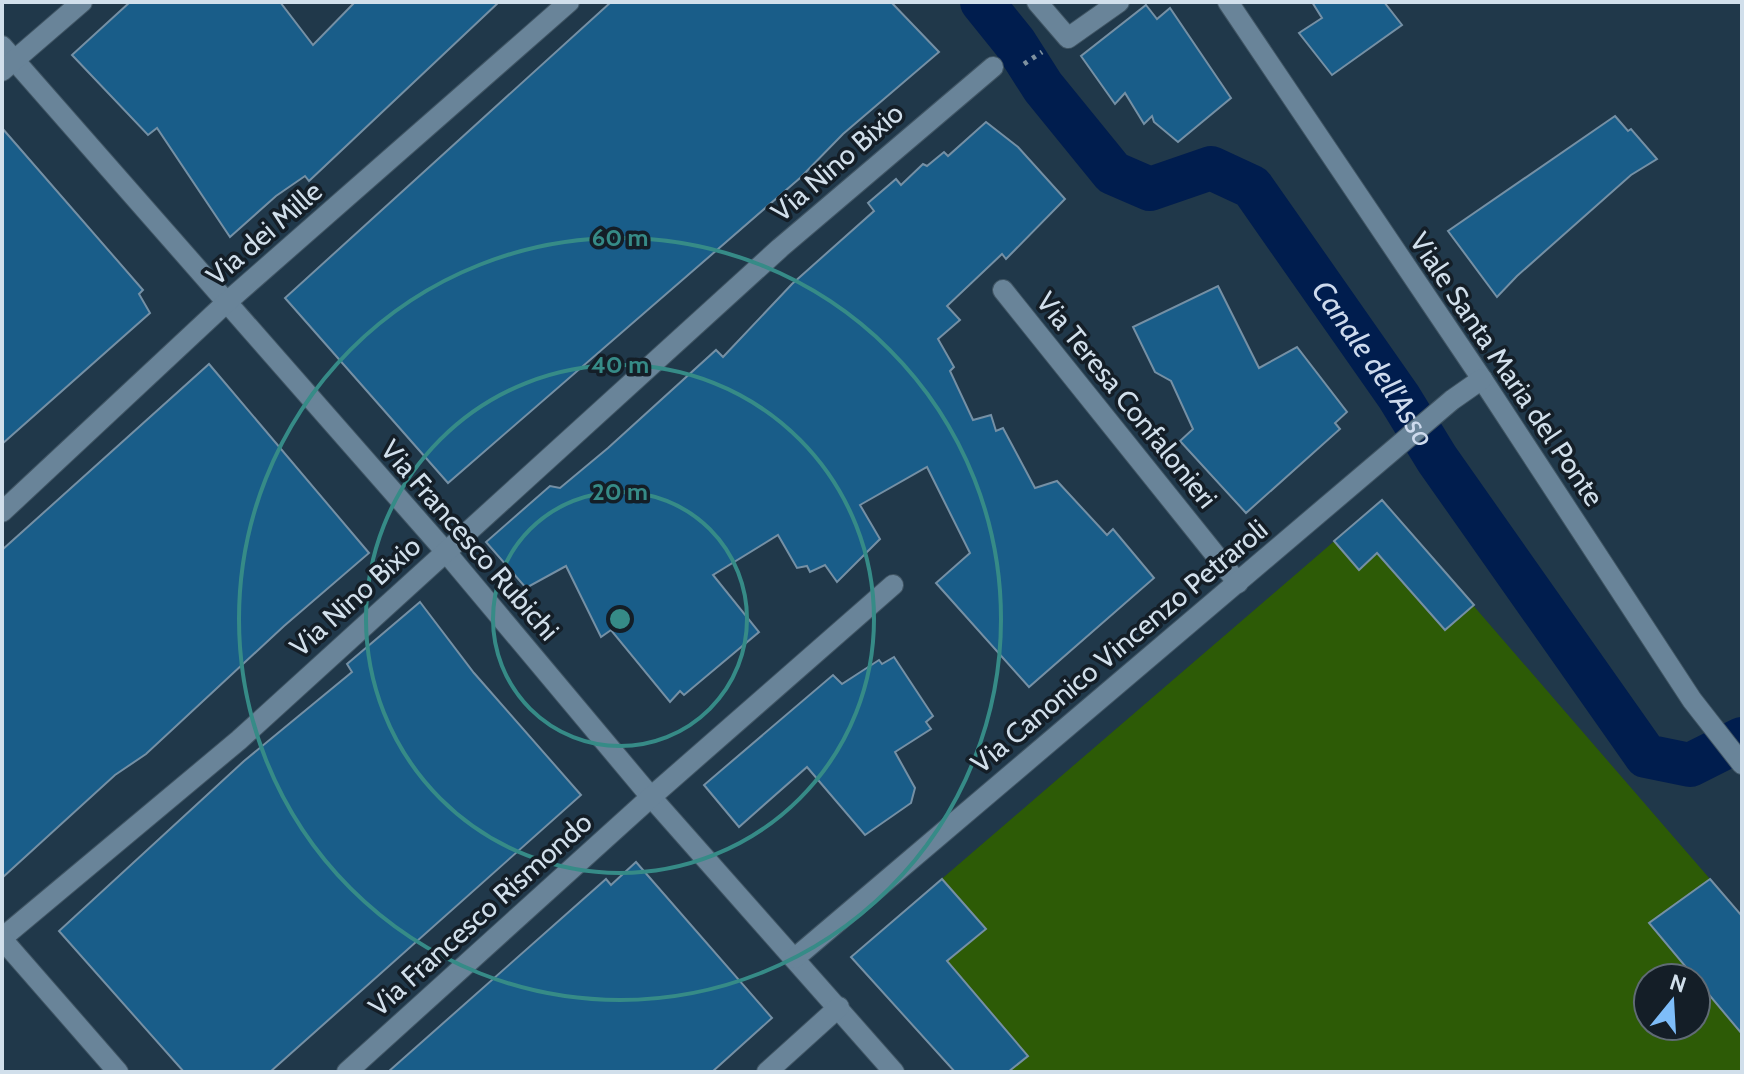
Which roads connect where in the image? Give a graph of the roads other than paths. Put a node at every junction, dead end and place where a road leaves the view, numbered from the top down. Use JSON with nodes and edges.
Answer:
{"nodes":[{"id":1,"x":82,"y":2,"type":"edge"},
{"id":2,"x":569,"y":2,"type":"edge"},
{"id":3,"x":1037,"y":2,"type":"edge"},
{"id":4,"x":1119,"y":2,"type":"edge"},
{"id":5,"x":1228,"y":2,"type":"edge"},
{"id":6,"x":6,"y":59,"type":"edge"},
{"id":7,"x":993,"y":67,"type":"dead end"},
{"id":8,"x":1003,"y":290,"type":"dead end"},
{"id":9,"x":227,"y":302,"type":"junction"},
{"id":10,"x":1482,"y":379,"type":"junction"},
{"id":11,"x":2,"y":512,"type":"edge"},
{"id":12,"x":445,"y":551,"type":"junction"},
{"id":13,"x":1238,"y":583,"type":"junction"},
{"id":14,"x":893,"y":585,"type":"dead end"},
{"id":15,"x":1742,"y":764,"type":"edge"},
{"id":16,"x":651,"y":797,"type":"junction"},
{"id":17,"x":2,"y":939,"type":"edge"},
{"id":18,"x":795,"y":958,"type":"junction"},
{"id":19,"x":839,"y":1007,"type":"junction"},
{"id":20,"x":118,"y":1072,"type":"edge"},
{"id":21,"x":347,"y":1072,"type":"edge"},
{"id":22,"x":767,"y":1072,"type":"edge"},
{"id":23,"x":894,"y":1072,"type":"edge"}],
"edges":[{"from":1,"to":6,"type":"street"},
{"from":2,"to":9,"type":"street","name":"Via dei Mille"},
{"from":3,"to":4,"type":"street"},
{"from":5,"to":10,"type":"street","name":"Viale Santa Maria del Ponte"},
{"from":6,"to":9,"type":"street","name":"Via Francesco Rubichi"},
{"from":7,"to":12,"type":"street","name":"Via Nino Bixio"},
{"from":8,"to":13,"type":"street","name":"Via Teresa Confalonieri"},
{"from":9,"to":11,"type":"street","name":"Via dei Mille"},
{"from":9,"to":12,"type":"street","name":"Via Francesco Rubichi"},
{"from":10,"to":13,"type":"street","name":"Via Canonico Vincenzo Petraroli"},
{"from":10,"to":15,"type":"street","name":"Viale Santa Maria del Ponte"},
{"from":12,"to":16,"type":"street","name":"Via Francesco Rubichi"},
{"from":12,"to":17,"type":"street","name":"Via Nino Bixio"},
{"from":13,"to":18,"type":"street","name":"Via Canonico Vincenzo Petraroli"},
{"from":14,"to":16,"type":"street","name":"Via Francesco Rismondo"},
{"from":16,"to":18,"type":"street","name":"Via Francesco Rubichi"},
{"from":16,"to":21,"type":"street","name":"Via Francesco Rismondo"},
{"from":17,"to":20,"type":"street"},
{"from":18,"to":19,"type":"street","name":"Via Francesco Rubichi"},
{"from":19,"to":22,"type":"street"},
{"from":19,"to":23,"type":"street","name":"Via Francesco Rubichi"}]}
